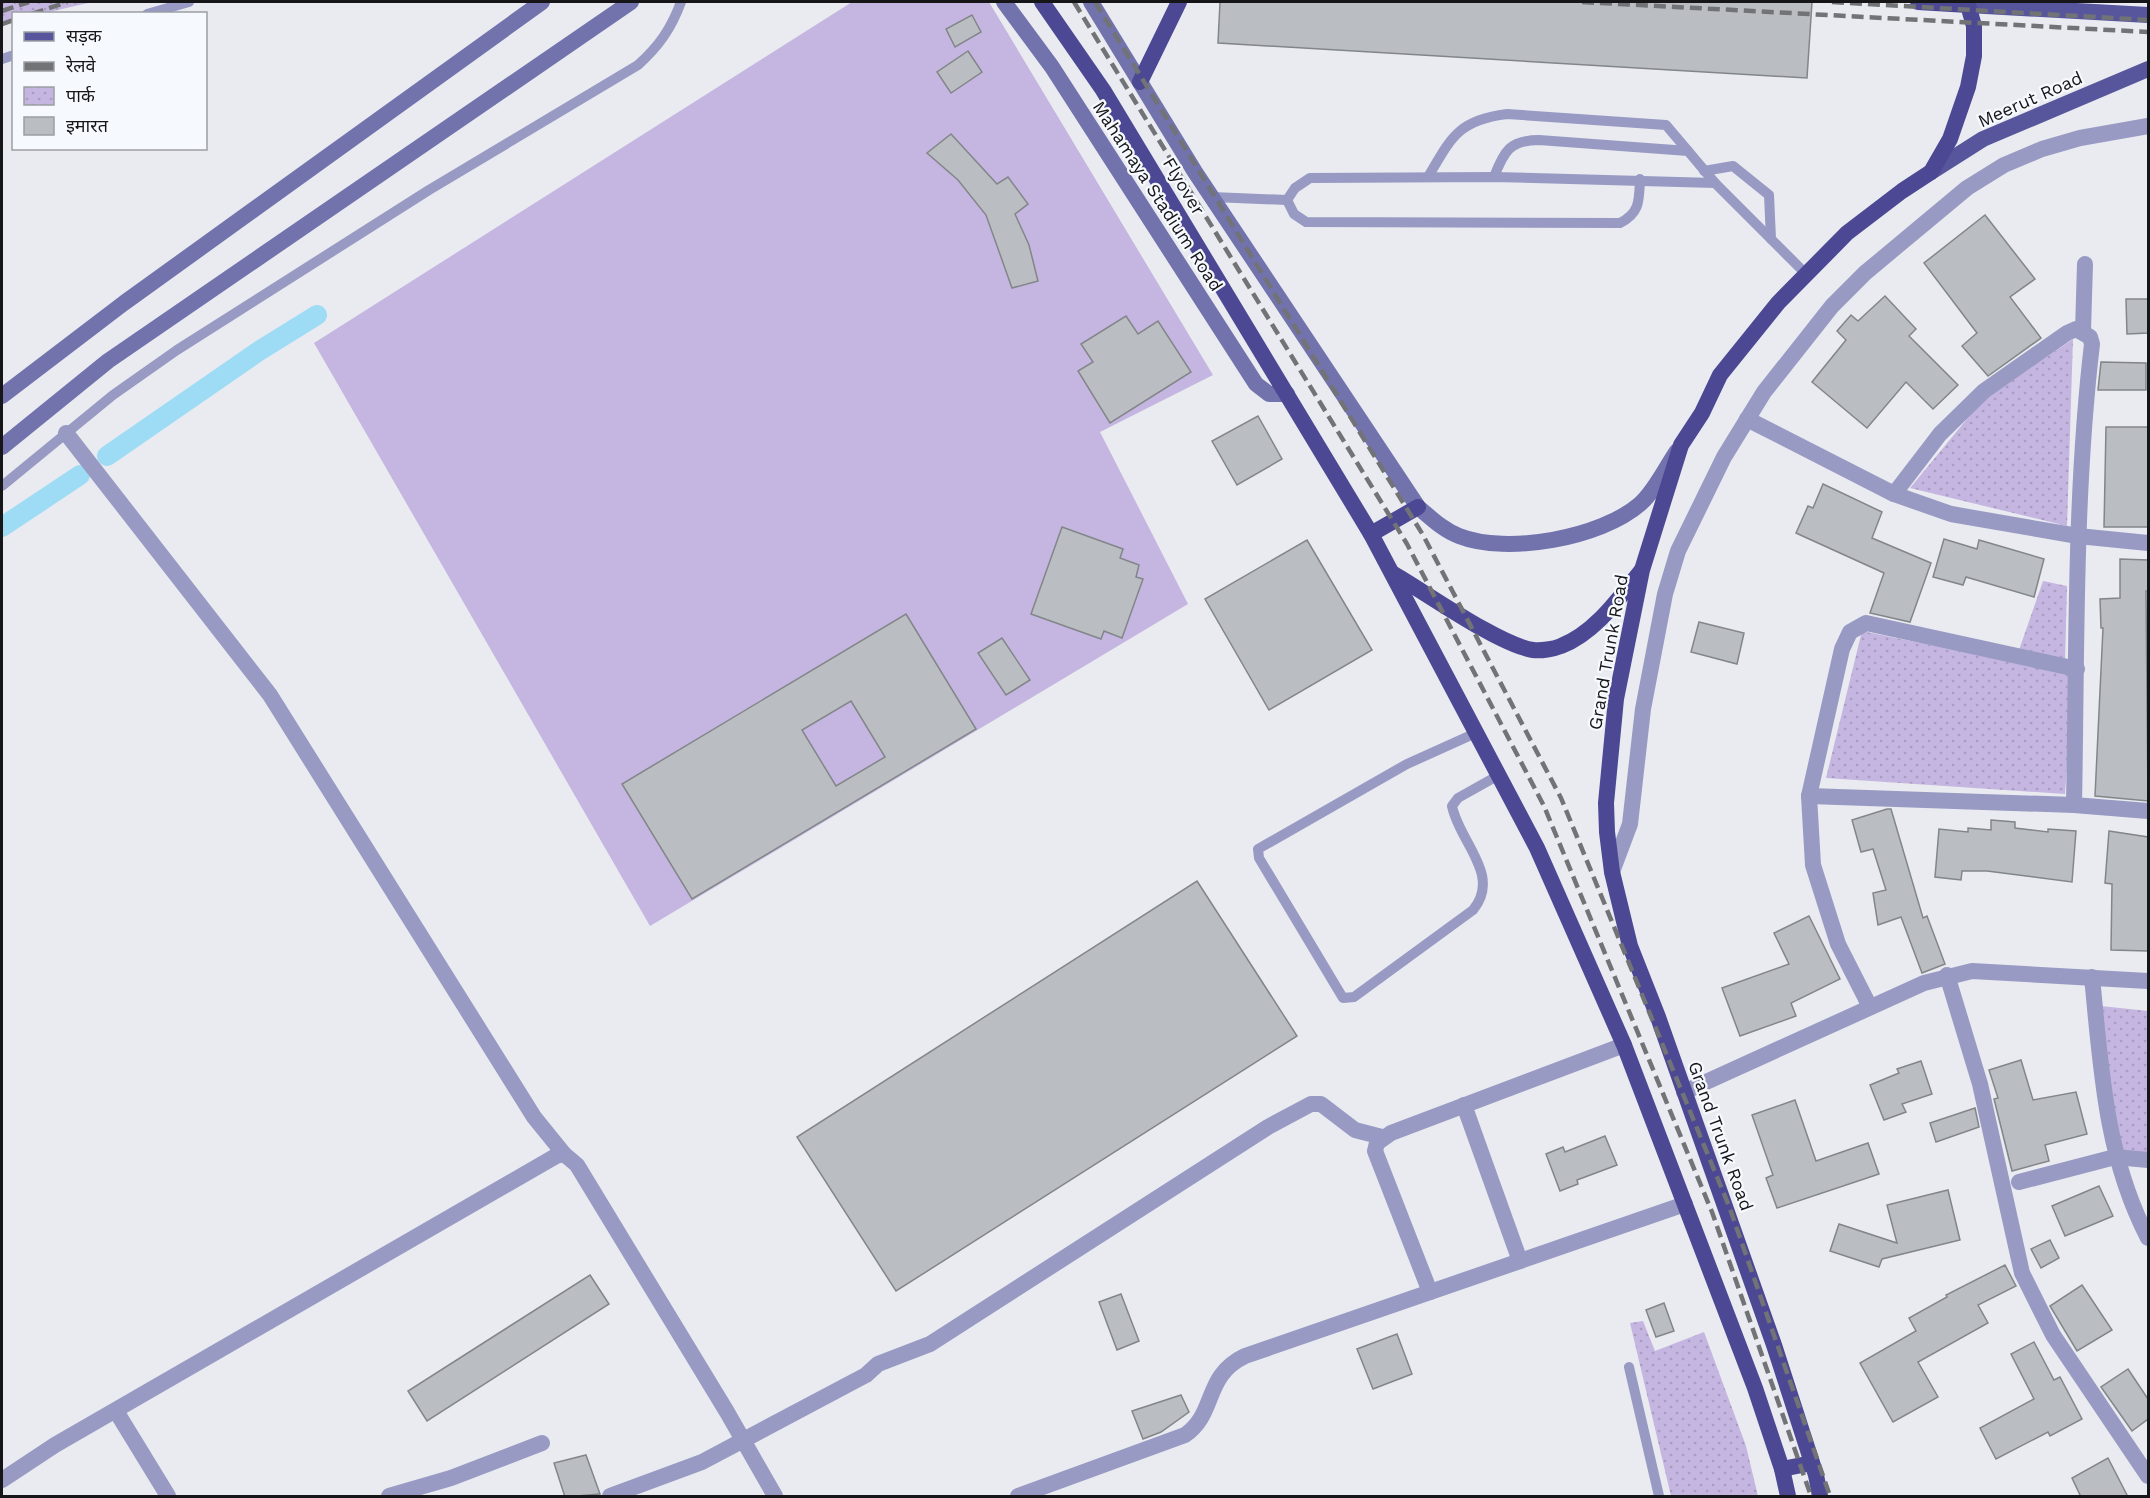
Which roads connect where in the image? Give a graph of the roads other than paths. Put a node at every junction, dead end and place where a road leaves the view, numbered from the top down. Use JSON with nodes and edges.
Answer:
{"nodes":[{"id":1,"x":189,"y":2,"type":"edge"},
{"id":2,"x":542,"y":2,"type":"edge"},
{"id":3,"x":631,"y":2,"type":"edge"},
{"id":4,"x":681,"y":2,"type":"edge"},
{"id":5,"x":1004,"y":2,"type":"edge"},
{"id":6,"x":1042,"y":2,"type":"edge"},
{"id":7,"x":1091,"y":2,"type":"edge"},
{"id":8,"x":1179,"y":2,"type":"edge"},
{"id":9,"x":1918,"y":2,"type":"edge"},
{"id":10,"x":1968,"y":5,"type":"junction"},
{"id":11,"x":2057,"y":6,"type":"edge"},
{"id":12,"x":154,"y":12,"type":"edge"},
{"id":13,"x":2148,"y":15,"type":"edge"},
{"id":14,"x":2148,"y":69,"type":"edge"},
{"id":15,"x":1140,"y":82,"type":"junction"},
{"id":16,"x":2148,"y":126,"type":"edge"},
{"id":17,"x":1688,"y":151,"type":"junction"},
{"id":18,"x":1704,"y":171,"type":"junction"},
{"id":19,"x":1931,"y":172,"type":"junction"},
{"id":20,"x":1428,"y":177,"type":"junction"},
{"id":21,"x":1494,"y":177,"type":"junction"},
{"id":22,"x":1640,"y":179,"type":"junction"},
{"id":23,"x":1715,"y":183,"type":"junction"},
{"id":24,"x":1212,"y":197,"type":"junction"},
{"id":25,"x":1287,"y":200,"type":"junction"},
{"id":26,"x":1771,"y":239,"type":"junction"},
{"id":27,"x":2085,"y":264,"type":"dead end"},
{"id":28,"x":1806,"y":274,"type":"junction"},
{"id":29,"x":2084,"y":331,"type":"junction"},
{"id":30,"x":1287,"y":394,"type":"junction"},
{"id":31,"x":2,"y":396,"type":"edge"},
{"id":32,"x":1747,"y":419,"type":"junction"},
{"id":33,"x":66,"y":433,"type":"junction"},
{"id":34,"x":1681,"y":445,"type":"junction"},
{"id":35,"x":2,"y":447,"type":"edge"},
{"id":36,"x":2,"y":486,"type":"edge"},
{"id":37,"x":1894,"y":494,"type":"junction"},
{"id":38,"x":1418,"y":507,"type":"junction"},
{"id":39,"x":1371,"y":534,"type":"junction"},
{"id":40,"x":2078,"y":536,"type":"junction"},
{"id":41,"x":2148,"y":543,"type":"edge"},
{"id":42,"x":1642,"y":570,"type":"junction"},
{"id":43,"x":1390,"y":572,"type":"junction"},
{"id":44,"x":2077,"y":669,"type":"junction"},
{"id":45,"x":1478,"y":732,"type":"junction"},
{"id":46,"x":1499,"y":775,"type":"junction"},
{"id":47,"x":1809,"y":796,"type":"junction"},
{"id":48,"x":2074,"y":805,"type":"junction"},
{"id":49,"x":2148,"y":811,"type":"edge"},
{"id":50,"x":1611,"y":872,"type":"junction"},
{"id":51,"x":1947,"y":975,"type":"junction"},
{"id":52,"x":2092,"y":977,"type":"junction"},
{"id":53,"x":2148,"y":981,"type":"edge"},
{"id":54,"x":1870,"y":1007,"type":"junction"},
{"id":55,"x":1624,"y":1045,"type":"junction"},
{"id":56,"x":1684,"y":1092,"type":"junction"},
{"id":57,"x":1464,"y":1106,"type":"junction"},
{"id":58,"x":1382,"y":1137,"type":"junction"},
{"id":59,"x":564,"y":1154,"type":"junction"},
{"id":60,"x":2115,"y":1157,"type":"junction"},
{"id":61,"x":2148,"y":1160,"type":"edge"},
{"id":62,"x":2019,"y":1182,"type":"dead end"},
{"id":63,"x":1685,"y":1204,"type":"junction"},
{"id":64,"x":2148,"y":1238,"type":"edge"},
{"id":65,"x":1521,"y":1261,"type":"junction"},
{"id":66,"x":1430,"y":1292,"type":"junction"},
{"id":67,"x":1629,"y":1367,"type":"dead end"},
{"id":68,"x":116,"y":1411,"type":"junction"},
{"id":69,"x":744,"y":1442,"type":"junction"},
{"id":70,"x":542,"y":1443,"type":"dead end"},
{"id":71,"x":1812,"y":1463,"type":"junction"},
{"id":72,"x":1782,"y":1469,"type":"junction"},
{"id":73,"x":2148,"y":1476,"type":"edge"},
{"id":74,"x":2,"y":1480,"type":"edge"},
{"id":75,"x":168,"y":1497,"type":"edge"},
{"id":76,"x":389,"y":1497,"type":"edge"},
{"id":77,"x":610,"y":1497,"type":"edge"},
{"id":78,"x":775,"y":1497,"type":"edge"},
{"id":79,"x":1018,"y":1497,"type":"edge"},
{"id":80,"x":1659,"y":1497,"type":"edge"},
{"id":81,"x":1788,"y":1497,"type":"edge"},
{"id":82,"x":1820,"y":1497,"type":"edge"}],
"edges":[{"from":1,"to":12,"type":"lane"},
{"from":2,"to":31,"type":"main road"},
{"from":3,"to":35,"type":"main road"},
{"from":4,"to":33,"type":"lane"},
{"from":5,"to":30,"type":"main road","name":"Mahamaya Stadium Road"},
{"from":6,"to":30,"type":"highway","name":"Flyover"},
{"from":7,"to":15,"type":"main road"},
{"from":8,"to":15,"type":"highway"},
{"from":9,"to":10,"type":"highway"},
{"from":10,"to":11,"type":"main road"},
{"from":10,"to":19,"type":"highway","name":"Grand Trunk Road"},
{"from":11,"to":13,"type":"main road"},
{"from":14,"to":19,"type":"main road","name":"Meerut Road"},
{"from":15,"to":24,"type":"main road"},
{"from":16,"to":32,"type":"street"},
{"from":17,"to":18,"type":"lane"},
{"from":17,"to":20,"type":"lane"},
{"from":17,"to":21,"type":"lane"},
{"from":18,"to":23,"type":"lane"},
{"from":18,"to":26,"type":"lane"},
{"from":19,"to":28,"type":"highway","name":"Grand Trunk Road"},
{"from":20,"to":21,"type":"lane"},
{"from":20,"to":25,"type":"lane"},
{"from":21,"to":22,"type":"lane"},
{"from":22,"to":23,"type":"lane"},
{"from":22,"to":25,"type":"lane"},
{"from":23,"to":26,"type":"lane"},
{"from":24,"to":25,"type":"lane"},
{"from":24,"to":38,"type":"main road"},
{"from":26,"to":28,"type":"lane"},
{"from":27,"to":29,"type":"street"},
{"from":28,"to":34,"type":"highway","name":"Grand Trunk Road"},
{"from":29,"to":37,"type":"street"},
{"from":29,"to":40,"type":"street"},
{"from":30,"to":39,"type":"highway"},
{"from":32,"to":37,"type":"street"},
{"from":32,"to":50,"type":"street"},
{"from":33,"to":36,"type":"lane"},
{"from":33,"to":59,"type":"street"},
{"from":34,"to":38,"type":"main road"},
{"from":34,"to":42,"type":"highway","name":"Grand Trunk Road"},
{"from":37,"to":40,"type":"street"},
{"from":38,"to":39,"type":"highway"},
{"from":39,"to":43,"type":"highway"},
{"from":40,"to":41,"type":"street"},
{"from":40,"to":44,"type":"street"},
{"from":42,"to":43,"type":"highway"},
{"from":42,"to":50,"type":"highway","name":"Grand Trunk Road"},
{"from":43,"to":45,"type":"highway"},
{"from":44,"to":47,"type":"street"},
{"from":44,"to":48,"type":"street"},
{"from":45,"to":46,"type":"highway"},
{"from":45,"to":46,"type":"lane"},
{"from":46,"to":55,"type":"highway"},
{"from":47,"to":48,"type":"street"},
{"from":47,"to":54,"type":"street"},
{"from":48,"to":49,"type":"street"},
{"from":50,"to":56,"type":"highway","name":"Grand Trunk Road"},
{"from":51,"to":52,"type":"street"},
{"from":51,"to":54,"type":"street"},
{"from":51,"to":73,"type":"street"},
{"from":52,"to":53,"type":"street"},
{"from":52,"to":60,"type":"street"},
{"from":54,"to":56,"type":"street"},
{"from":55,"to":57,"type":"street"},
{"from":55,"to":63,"type":"highway"},
{"from":56,"to":71,"type":"highway","name":"Grand Trunk Road"},
{"from":57,"to":58,"type":"street"},
{"from":57,"to":65,"type":"street"},
{"from":58,"to":66,"type":"street"},
{"from":58,"to":69,"type":"street"},
{"from":59,"to":68,"type":"street"},
{"from":59,"to":69,"type":"street"},
{"from":60,"to":61,"type":"street"},
{"from":60,"to":62,"type":"street"},
{"from":60,"to":64,"type":"street"},
{"from":63,"to":65,"type":"street"},
{"from":63,"to":72,"type":"highway"},
{"from":65,"to":66,"type":"street"},
{"from":66,"to":79,"type":"street"},
{"from":67,"to":80,"type":"lane"},
{"from":68,"to":74,"type":"street"},
{"from":68,"to":75,"type":"street"},
{"from":69,"to":77,"type":"street"},
{"from":69,"to":78,"type":"street"},
{"from":70,"to":76,"type":"street"},
{"from":71,"to":72,"type":"highway"},
{"from":71,"to":82,"type":"highway","name":"Grand Trunk Road"},
{"from":72,"to":81,"type":"highway"}]}
